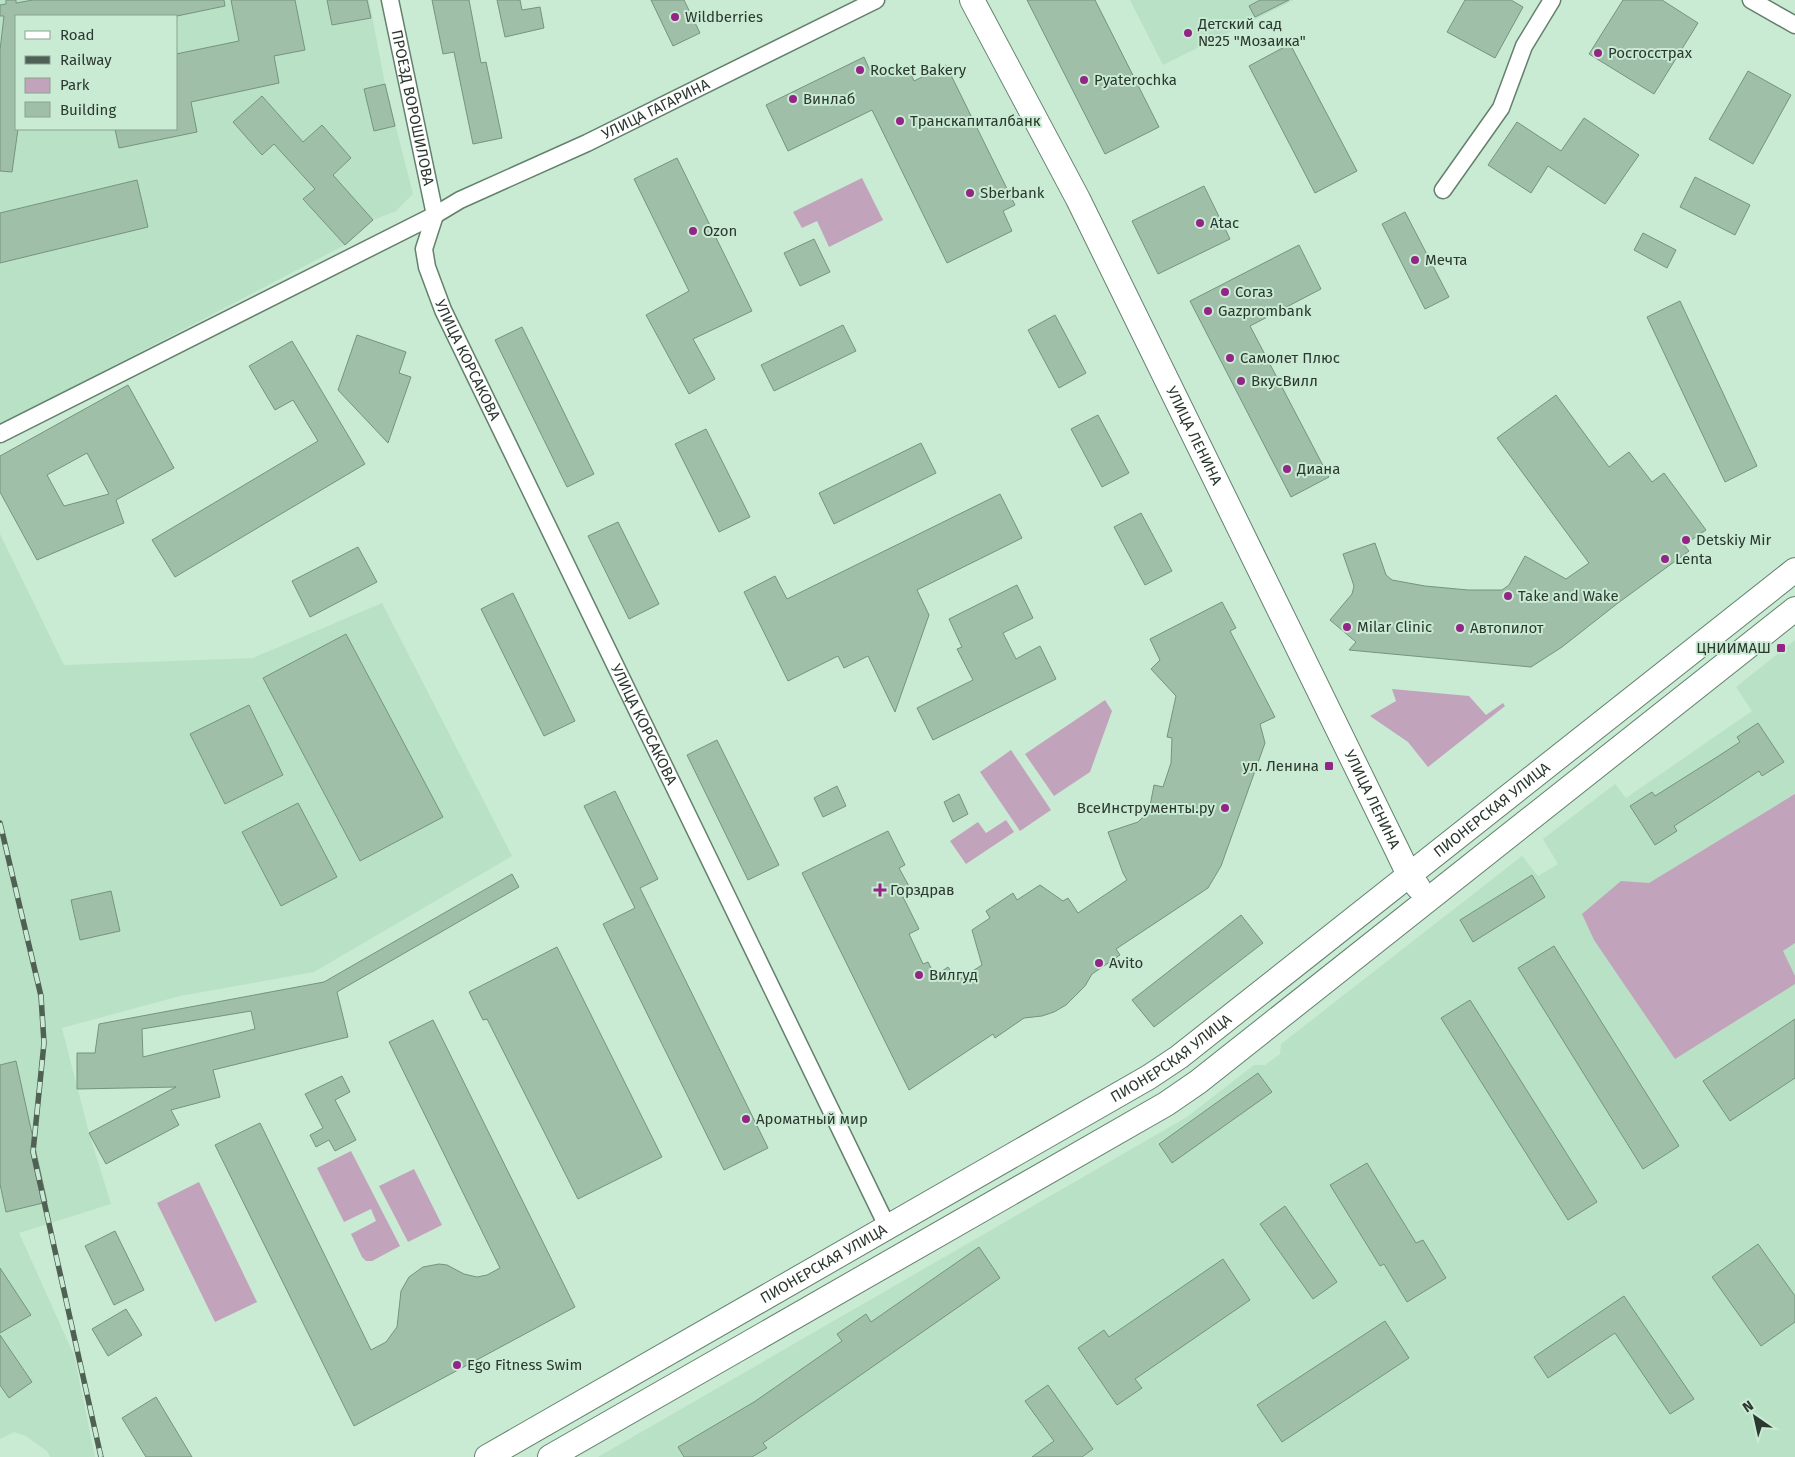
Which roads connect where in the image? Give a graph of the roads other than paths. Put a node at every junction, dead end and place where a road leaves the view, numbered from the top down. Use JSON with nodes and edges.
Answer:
{"nodes":[{"id":1,"x":390,"y":0,"type":"edge"},
{"id":2,"x":876,"y":0,"type":"edge"},
{"id":3,"x":972,"y":0,"type":"edge"},
{"id":4,"x":1552,"y":0,"type":"edge"},
{"id":5,"x":1751,"y":0,"type":"edge"},
{"id":6,"x":1795,"y":25,"type":"edge"},
{"id":7,"x":1443,"y":190,"type":"dead end"},
{"id":8,"x":435,"y":215,"type":"junction"},
{"id":9,"x":0,"y":434,"type":"edge"},
{"id":10,"x":1795,"y":570,"type":"edge"},
{"id":11,"x":1795,"y":609,"type":"edge"},
{"id":12,"x":1409,"y":875,"type":"junction"},
{"id":13,"x":1428,"y":900,"type":"junction"},
{"id":14,"x":888,"y":1228,"type":"junction"},
{"id":15,"x":488,"y":1457,"type":"edge"},
{"id":16,"x":550,"y":1457,"type":"edge"}],
"edges":[{"from":1,"to":8,"type":"street","name":"ПРОЕЗД ВОРОШИЛОВА"},
{"from":2,"to":8,"type":"street","name":"УЛИЦА ГАГАРИНА"},
{"from":3,"to":12,"type":"main road","name":"УЛИЦА ЛЕНИНА"},
{"from":4,"to":7,"type":"street"},
{"from":5,"to":6,"type":"street"},
{"from":8,"to":9,"type":"street","name":"УЛИЦА ГАГАРИНА"},
{"from":8,"to":14,"type":"street","name":"УЛИЦА КОРСАКОВА"},
{"from":10,"to":12,"type":"main road","name":"ПИОНЕРСКАЯ УЛИЦА"},
{"from":11,"to":13,"type":"main road","name":"ПИОНЕРСКАЯ УЛИЦА"},
{"from":12,"to":13,"type":"main road","name":"УЛИЦА ЛЕНИНА"},
{"from":12,"to":14,"type":"main road","name":"ПИОНЕРСКАЯ УЛИЦА"},
{"from":13,"to":16,"type":"main road","name":"ПИОНЕРСКАЯ УЛИЦА"},
{"from":14,"to":15,"type":"main road","name":"ПИОНЕРСКАЯ УЛИЦА"}]}
